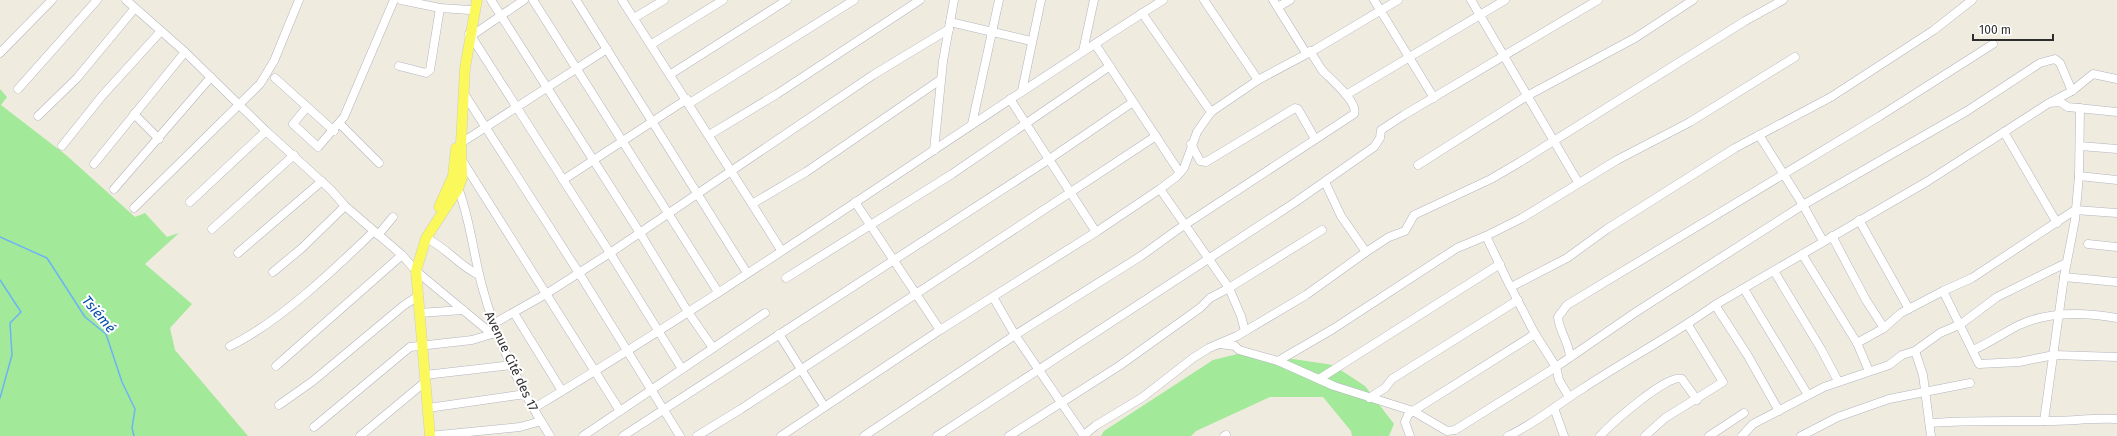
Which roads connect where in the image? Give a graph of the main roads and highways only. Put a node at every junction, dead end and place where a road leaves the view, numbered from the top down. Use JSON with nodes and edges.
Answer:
{"nodes":[{"id":1,"x":477,"y":0,"type":"edge"},
{"id":2,"x":471,"y":5,"type":"edge"},
{"id":3,"x":456,"y":176,"type":"junction"},
{"id":4,"x":427,"y":237,"type":"junction"},
{"id":5,"x":430,"y":436,"type":"edge"}],
"edges":[{"from":1,"to":3,"type":"main road"},
{"from":2,"to":3,"type":"main road"},
{"from":3,"to":4,"type":"main road"},
{"from":3,"to":4,"type":"main road"},
{"from":4,"to":5,"type":"main road"}]}
